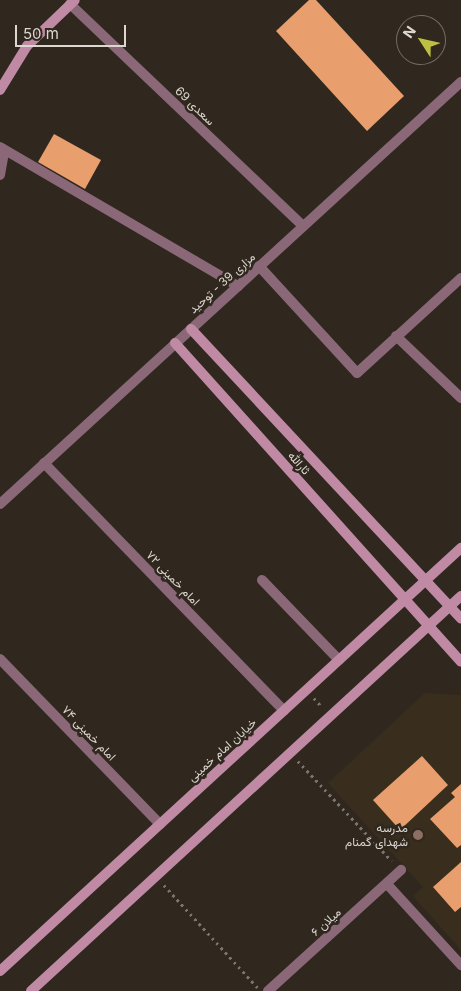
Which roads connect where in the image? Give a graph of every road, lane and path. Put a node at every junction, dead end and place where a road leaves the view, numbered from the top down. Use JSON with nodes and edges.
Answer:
{"nodes":[{"id":1,"x":73,"y":2,"type":"edge"},
{"id":2,"x":461,"y":82,"type":"edge"},
{"id":3,"x":0,"y":90,"type":"edge"},
{"id":4,"x":2,"y":150,"type":"edge"},
{"id":5,"x":0,"y":175,"type":"edge"},
{"id":6,"x":303,"y":226,"type":"junction"},
{"id":7,"x":259,"y":266,"type":"junction"},
{"id":8,"x":461,"y":278,"type":"edge"},
{"id":9,"x":238,"y":286,"type":"junction"},
{"id":10,"x":191,"y":329,"type":"junction"},
{"id":11,"x":396,"y":336,"type":"junction"},
{"id":12,"x":175,"y":343,"type":"junction"},
{"id":13,"x":461,"y":398,"type":"edge"},
{"id":14,"x":44,"y":463,"type":"junction"},
{"id":15,"x":0,"y":504,"type":"edge"},
{"id":16,"x":461,"y":548,"type":"edge"},
{"id":17,"x":262,"y":580,"type":"dead end"},
{"id":18,"x":426,"y":580,"type":"junction"},
{"id":19,"x":461,"y":596,"type":"edge"},
{"id":20,"x":404,"y":600,"type":"junction"},
{"id":21,"x":450,"y":607,"type":"junction"},
{"id":22,"x":461,"y":619,"type":"edge"},
{"id":23,"x":427,"y":627,"type":"junction"},
{"id":24,"x":0,"y":659,"type":"edge"},
{"id":25,"x":340,"y":660,"type":"junction"},
{"id":26,"x":461,"y":662,"type":"edge"},
{"id":27,"x":306,"y":690,"type":"junction"},
{"id":28,"x":284,"y":711,"type":"junction"},
{"id":29,"x":331,"y":716,"type":"junction"},
{"id":30,"x":290,"y":753,"type":"junction"},
{"id":31,"x":160,"y":824,"type":"junction"},
{"id":32,"x":401,"y":870,"type":"joint"},
{"id":33,"x":156,"y":876,"type":"junction"},
{"id":34,"x":387,"y":884,"type":"junction"},
{"id":35,"x":461,"y":964,"type":"edge"},
{"id":36,"x":0,"y":971,"type":"edge"},
{"id":37,"x":31,"y":991,"type":"edge"},
{"id":38,"x":260,"y":991,"type":"edge"},
{"id":39,"x":268,"y":991,"type":"edge"}],
"edges":[{"from":1,"to":3,"type":"main road"},
{"from":1,"to":6,"type":"street","name":"سعدی 69"},
{"from":2,"to":6,"type":"street","name":"مزاری 39 - توحید"},
{"from":4,"to":5,"type":"street"},
{"from":4,"to":9,"type":"street"},
{"from":6,"to":7,"type":"street","name":"مزاری 39 - توحید"},
{"from":7,"to":9,"type":"street","name":"مزاری 39 - توحید"},
{"from":7,"to":11,"type":"street"},
{"from":8,"to":11,"type":"street"},
{"from":9,"to":10,"type":"street","name":"مزاری 39 - توحید"},
{"from":10,"to":12,"type":"street","name":"مزاری 39 - توحید"},
{"from":10,"to":18,"type":"main road","name":"ثارالله"},
{"from":11,"to":13,"type":"street"},
{"from":12,"to":14,"type":"street","name":"مزاری 39 - توحید"},
{"from":12,"to":20,"type":"main road","name":"ثارالله"},
{"from":14,"to":15,"type":"street","name":"مزاری 39 - توحید"},
{"from":14,"to":28,"type":"street","name":"امام خمینی ۷۲"},
{"from":16,"to":18,"type":"main road","name":"خیابان امام خمینی"},
{"from":17,"to":25,"type":"street"},
{"from":18,"to":20,"type":"main road","name":"خیابان امام خمینی"},
{"from":18,"to":21,"type":"main road","name":"ثارالله"},
{"from":19,"to":21,"type":"main road"},
{"from":20,"to":23,"type":"main road","name":"ثارالله"},
{"from":20,"to":25,"type":"main road","name":"خیابان امام خمینی"},
{"from":21,"to":22,"type":"main road"},
{"from":21,"to":23,"type":"main road"},
{"from":23,"to":26,"type":"main road"},
{"from":23,"to":29,"type":"main road"},
{"from":24,"to":31,"type":"street","name":"امام خمینی ۷۴"},
{"from":25,"to":27,"type":"main road","name":"خیابان امام خمینی"},
{"from":27,"to":28,"type":"main road","name":"خیابان امام خمینی"},
{"from":27,"to":29,"type":"path"},
{"from":28,"to":31,"type":"main road","name":"خیابان امام خمینی"},
{"from":29,"to":30,"type":"main road"},
{"from":30,"to":32,"type":"path"},
{"from":30,"to":33,"type":"main road"},
{"from":31,"to":36,"type":"main road","name":"خیابان امام خمینی"},
{"from":32,"to":34,"type":"street","name":"میلان ۶"},
{"from":33,"to":37,"type":"main road"},
{"from":33,"to":38,"type":"path"},
{"from":34,"to":35,"type":"street"},
{"from":34,"to":39,"type":"street","name":"میلان ۶"}]}
